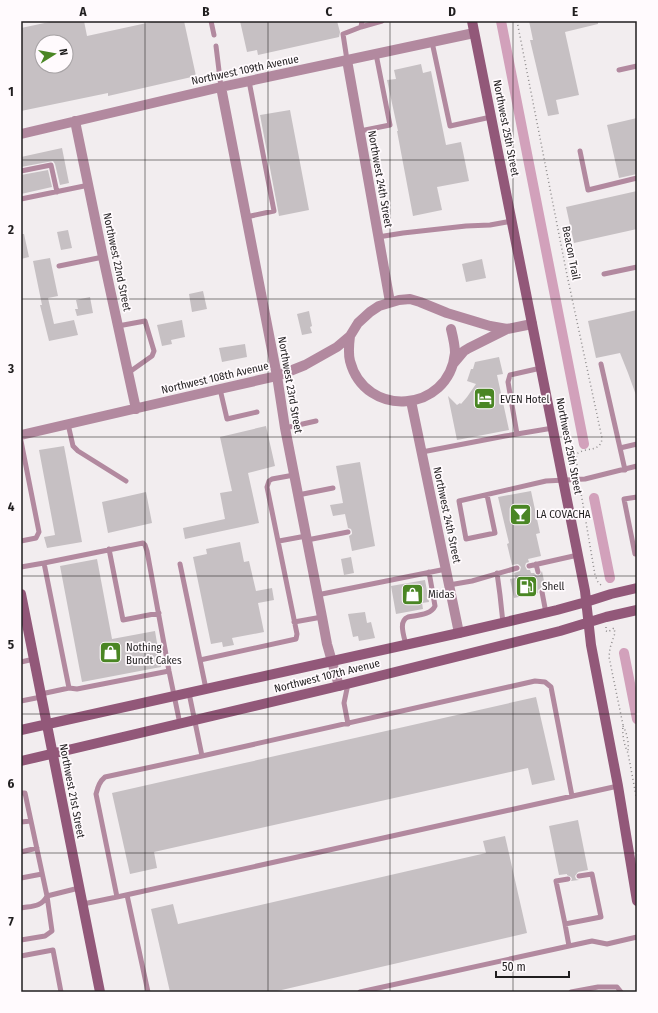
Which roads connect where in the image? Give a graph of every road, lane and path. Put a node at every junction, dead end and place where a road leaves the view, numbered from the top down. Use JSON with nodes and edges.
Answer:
{"nodes":[{"id":1,"x":211,"y":21,"type":"edge"},
{"id":2,"x":382,"y":21,"type":"edge"},
{"id":3,"x":472,"y":21,"type":"edge"},
{"id":4,"x":517,"y":21,"type":"edge"},
{"id":5,"x":361,"y":24,"type":"edge"},
{"id":6,"x":474,"y":33,"type":"junction"},
{"id":7,"x":214,"y":35,"type":"dead end"},
{"id":8,"x":432,"y":42,"type":"junction"},
{"id":9,"x":216,"y":46,"type":"dead end"},
{"id":10,"x":376,"y":54,"type":"junction"},
{"id":11,"x":347,"y":60,"type":"junction"},
{"id":12,"x":637,"y":66,"type":"edge"},
{"id":13,"x":619,"y":70,"type":"dead end"},
{"id":14,"x":249,"y":81,"type":"junction"},
{"id":15,"x":221,"y":87,"type":"junction"},
{"id":16,"x":491,"y":117,"type":"junction"},
{"id":17,"x":75,"y":121,"type":"junction"},
{"id":18,"x":360,"y":132,"type":"junction"},
{"id":19,"x":21,"y":134,"type":"edge"},
{"id":20,"x":580,"y":151,"type":"dead end"},
{"id":21,"x":21,"y":171,"type":"edge"},
{"id":22,"x":637,"y":178,"type":"edge"},
{"id":23,"x":89,"y":185,"type":"junction"},
{"id":24,"x":57,"y":192,"type":"junction"},
{"id":25,"x":21,"y":199,"type":"edge"},
{"id":26,"x":246,"y":217,"type":"junction"},
{"id":27,"x":512,"y":221,"type":"junction"},
{"id":28,"x":378,"y":237,"type":"junction"},
{"id":29,"x":103,"y":257,"type":"junction"},
{"id":30,"x":59,"y":266,"type":"dead end"},
{"id":31,"x":637,"y":267,"type":"edge"},
{"id":32,"x":604,"y":274,"type":"dead end"},
{"id":33,"x":390,"y":302,"type":"junction"},
{"id":34,"x":532,"y":324,"type":"junction"},
{"id":35,"x":118,"y":326,"type":"junction"},
{"id":36,"x":451,"y":329,"type":"dead end"},
{"id":37,"x":507,"y":329,"type":"junction"},
{"id":38,"x":350,"y":336,"type":"junction"},
{"id":39,"x":453,"y":364,"type":"junction"},
{"id":40,"x":601,"y":364,"type":"dead end"},
{"id":41,"x":541,"y":368,"type":"junction"},
{"id":42,"x":128,"y":373,"type":"junction"},
{"id":43,"x":276,"y":376,"type":"junction"},
{"id":44,"x":220,"y":389,"type":"junction"},
{"id":45,"x":411,"y":401,"type":"junction"},
{"id":46,"x":136,"y":409,"type":"junction"},
{"id":47,"x":257,"y":412,"type":"dead end"},
{"id":48,"x":316,"y":421,"type":"dead end"},
{"id":49,"x":68,"y":424,"type":"junction"},
{"id":50,"x":285,"y":428,"type":"junction"},
{"id":51,"x":553,"y":428,"type":"junction"},
{"id":52,"x":517,"y":434,"type":"junction"},
{"id":53,"x":21,"y":435,"type":"edge"},
{"id":54,"x":21,"y":440,"type":"edge"},
{"id":55,"x":637,"y":444,"type":"edge"},
{"id":56,"x":620,"y":448,"type":"junction"},
{"id":57,"x":422,"y":452,"type":"junction"},
{"id":58,"x":637,"y":466,"type":"edge"},
{"id":59,"x":625,"y":470,"type":"junction"},
{"id":60,"x":578,"y":472,"type":"dead end"},
{"id":61,"x":294,"y":475,"type":"junction"},
{"id":62,"x":563,"y":480,"type":"junction"},
{"id":63,"x":126,"y":482,"type":"dead end"},
{"id":64,"x":333,"y":488,"type":"dead end"},
{"id":65,"x":580,"y":489,"type":"dead end"},
{"id":66,"x":298,"y":495,"type":"junction"},
{"id":67,"x":487,"y":495,"type":"junction"},
{"id":68,"x":637,"y":496,"type":"edge"},
{"id":69,"x":348,"y":532,"type":"dead end"},
{"id":70,"x":307,"y":538,"type":"junction"},
{"id":71,"x":21,"y":541,"type":"edge"},
{"id":72,"x":278,"y":541,"type":"junction"},
{"id":73,"x":109,"y":549,"type":"junction"},
{"id":74,"x":637,"y":554,"type":"edge"},
{"id":75,"x":578,"y":555,"type":"junction"},
{"id":76,"x":44,"y":563,"type":"junction"},
{"id":77,"x":180,"y":564,"type":"dead end"},
{"id":78,"x":536,"y":564,"type":"junction"},
{"id":79,"x":530,"y":566,"type":"dead end"},
{"id":80,"x":21,"y":567,"type":"edge"},
{"id":81,"x":517,"y":568,"type":"dead end"},
{"id":82,"x":446,"y":569,"type":"junction"},
{"id":83,"x":429,"y":572,"type":"junction"},
{"id":84,"x":538,"y":572,"type":"dead end"},
{"id":85,"x":497,"y":573,"type":"junction"},
{"id":86,"x":449,"y":585,"type":"junction"},
{"id":87,"x":606,"y":587,"type":"dead end"},
{"id":88,"x":637,"y":588,"type":"edge"},
{"id":89,"x":542,"y":592,"type":"dead end"},
{"id":90,"x":21,"y":594,"type":"edge"},
{"id":91,"x":317,"y":595,"type":"junction"},
{"id":92,"x":586,"y":602,"type":"junction"},
{"id":93,"x":637,"y":610,"type":"edge"},
{"id":94,"x":159,"y":613,"type":"junction"},
{"id":95,"x":546,"y":613,"type":"junction"},
{"id":96,"x":322,"y":617,"type":"junction"},
{"id":97,"x":294,"y":622,"type":"junction"},
{"id":98,"x":588,"y":622,"type":"junction"},
{"id":99,"x":503,"y":623,"type":"junction"},
{"id":100,"x":606,"y":631,"type":"dead end"},
{"id":101,"x":459,"y":633,"type":"junction"},
{"id":102,"x":406,"y":645,"type":"junction"},
{"id":103,"x":34,"y":659,"type":"junction"},
{"id":104,"x":200,"y":660,"type":"junction"},
{"id":105,"x":332,"y":661,"type":"junction"},
{"id":106,"x":21,"y":662,"type":"edge"},
{"id":107,"x":169,"y":671,"type":"junction"},
{"id":108,"x":344,"y":685,"type":"junction"},
{"id":109,"x":69,"y":688,"type":"junction"},
{"id":110,"x":206,"y":689,"type":"junction"},
{"id":111,"x":189,"y":693,"type":"junction"},
{"id":112,"x":41,"y":695,"type":"junction"},
{"id":113,"x":174,"y":696,"type":"junction"},
{"id":114,"x":21,"y":701,"type":"edge"},
{"id":115,"x":194,"y":720,"type":"junction"},
{"id":116,"x":47,"y":724,"type":"junction"},
{"id":117,"x":180,"y":724,"type":"junction"},
{"id":118,"x":348,"y":724,"type":"junction"},
{"id":119,"x":21,"y":730,"type":"edge"},
{"id":120,"x":53,"y":754,"type":"junction"},
{"id":121,"x":202,"y":756,"type":"junction"},
{"id":122,"x":21,"y":761,"type":"edge"},
{"id":123,"x":618,"y":786,"type":"junction"},
{"id":124,"x":21,"y":793,"type":"edge"},
{"id":125,"x":572,"y":796,"type":"junction"},
{"id":126,"x":637,"y":801,"type":"edge"},
{"id":127,"x":31,"y":821,"type":"junction"},
{"id":128,"x":21,"y":822,"type":"edge"},
{"id":129,"x":37,"y":848,"type":"junction"},
{"id":130,"x":21,"y":852,"type":"edge"},
{"id":131,"x":42,"y":874,"type":"junction"},
{"id":132,"x":578,"y":876,"type":"dead end"},
{"id":133,"x":21,"y":878,"type":"edge"},
{"id":134,"x":568,"y":879,"type":"dead end"},
{"id":135,"x":79,"y":888,"type":"junction"},
{"id":136,"x":127,"y":895,"type":"junction"},
{"id":137,"x":47,"y":896,"type":"junction"},
{"id":138,"x":117,"y":897,"type":"junction"},
{"id":139,"x":637,"y":901,"type":"edge"},
{"id":140,"x":83,"y":904,"type":"junction"},
{"id":141,"x":21,"y":908,"type":"edge"},
{"id":142,"x":564,"y":924,"type":"junction"},
{"id":143,"x":637,"y":937,"type":"edge"},
{"id":144,"x":21,"y":940,"type":"edge"},
{"id":145,"x":569,"y":946,"type":"junction"},
{"id":146,"x":21,"y":956,"type":"edge"},
{"id":147,"x":61,"y":992,"type":"edge"},
{"id":148,"x":100,"y":992,"type":"edge"},
{"id":149,"x":148,"y":992,"type":"edge"},
{"id":150,"x":360,"y":992,"type":"edge"},
{"id":151,"x":571,"y":992,"type":"edge"},
{"id":152,"x":621,"y":992,"type":"edge"}],
"edges":[{"from":1,"to":7,"type":"lane"},
{"from":2,"to":5,"type":"lane"},
{"from":3,"to":6,"type":"main road","name":"Northwest 25th Street"},
{"from":4,"to":60,"type":"path","name":"Beacon Trail"},
{"from":5,"to":11,"type":"lane"},
{"from":6,"to":8,"type":"street","name":"Northwest 109th Avenue"},
{"from":6,"to":16,"type":"main road","name":"Northwest 25th Street"},
{"from":8,"to":10,"type":"street","name":"Northwest 109th Avenue"},
{"from":8,"to":16,"type":"lane"},
{"from":9,"to":15,"type":"lane"},
{"from":10,"to":11,"type":"street","name":"Northwest 109th Avenue"},
{"from":10,"to":18,"type":"lane"},
{"from":11,"to":14,"type":"street","name":"Northwest 109th Avenue"},
{"from":11,"to":18,"type":"street","name":"Northwest 24th Street"},
{"from":12,"to":13,"type":"lane"},
{"from":14,"to":15,"type":"street","name":"Northwest 109th Avenue"},
{"from":14,"to":26,"type":"lane"},
{"from":15,"to":17,"type":"street","name":"Northwest 109th Avenue"},
{"from":15,"to":26,"type":"street","name":"Northwest 23rd Street"},
{"from":16,"to":27,"type":"main road","name":"Northwest 25th Street"},
{"from":17,"to":19,"type":"street","name":"Northwest 109th Avenue"},
{"from":17,"to":23,"type":"street","name":"Northwest 22nd Street"},
{"from":18,"to":28,"type":"street","name":"Northwest 24th Street"},
{"from":20,"to":22,"type":"lane"},
{"from":21,"to":24,"type":"lane"},
{"from":23,"to":24,"type":"lane"},
{"from":23,"to":29,"type":"street","name":"Northwest 22nd Street"},
{"from":24,"to":25,"type":"lane"},
{"from":26,"to":43,"type":"street","name":"Northwest 23rd Street"},
{"from":27,"to":28,"type":"lane"},
{"from":27,"to":34,"type":"main road","name":"Northwest 25th Street"},
{"from":28,"to":33,"type":"street","name":"Northwest 24th Street"},
{"from":29,"to":30,"type":"lane"},
{"from":29,"to":35,"type":"street","name":"Northwest 22nd Street"},
{"from":31,"to":32,"type":"lane"},
{"from":33,"to":37,"type":"street","name":"Northwest 108th Avenue"},
{"from":33,"to":38,"type":"street","name":"Northwest 108th Avenue"},
{"from":34,"to":37,"type":"street","name":"Northwest 108th Avenue"},
{"from":34,"to":41,"type":"main road","name":"Northwest 25th Street"},
{"from":35,"to":42,"type":"street","name":"Northwest 22nd Street"},
{"from":35,"to":42,"type":"lane"},
{"from":36,"to":39,"type":"street"},
{"from":37,"to":39,"type":"street"},
{"from":38,"to":43,"type":"street","name":"Northwest 108th Avenue"},
{"from":38,"to":45,"type":"street"},
{"from":39,"to":45,"type":"street"},
{"from":40,"to":56,"type":"lane"},
{"from":41,"to":51,"type":"main road","name":"Northwest 25th Street"},
{"from":41,"to":52,"type":"lane"},
{"from":42,"to":46,"type":"street","name":"Northwest 22nd Street"},
{"from":43,"to":44,"type":"street","name":"Northwest 108th Avenue"},
{"from":43,"to":50,"type":"street","name":"Northwest 23rd Street"},
{"from":44,"to":46,"type":"street","name":"Northwest 108th Avenue"},
{"from":44,"to":47,"type":"lane"},
{"from":45,"to":57,"type":"street","name":"Northwest 24th Street"},
{"from":46,"to":49,"type":"street","name":"Northwest 108th Avenue"},
{"from":48,"to":50,"type":"lane"},
{"from":49,"to":53,"type":"street","name":"Northwest 108th Avenue"},
{"from":49,"to":63,"type":"lane"},
{"from":50,"to":61,"type":"street","name":"Northwest 23rd Street"},
{"from":51,"to":52,"type":"lane"},
{"from":51,"to":62,"type":"main road","name":"Northwest 25th Street"},
{"from":52,"to":57,"type":"lane"},
{"from":54,"to":71,"type":"lane"},
{"from":55,"to":56,"type":"lane"},
{"from":56,"to":59,"type":"lane"},
{"from":57,"to":82,"type":"street","name":"Northwest 24th Street"},
{"from":58,"to":59,"type":"lane"},
{"from":59,"to":62,"type":"lane"},
{"from":61,"to":66,"type":"street","name":"Northwest 23rd Street"},
{"from":61,"to":72,"type":"lane"},
{"from":62,"to":67,"type":"lane"},
{"from":62,"to":75,"type":"main road","name":"Northwest 25th Street"},
{"from":64,"to":66,"type":"lane"},
{"from":65,"to":87,"type":"path"},
{"from":66,"to":70,"type":"street","name":"Northwest 23rd Street"},
{"from":67,"to":67,"type":"lane"},
{"from":68,"to":74,"type":"lane"},
{"from":69,"to":70,"type":"lane"},
{"from":70,"to":72,"type":"lane"},
{"from":70,"to":91,"type":"street","name":"Northwest 23rd Street"},
{"from":72,"to":97,"type":"lane"},
{"from":73,"to":76,"type":"lane"},
{"from":73,"to":94,"type":"lane"},
{"from":73,"to":94,"type":"lane"},
{"from":75,"to":78,"type":"lane"},
{"from":75,"to":92,"type":"main road","name":"Northwest 25th Street"},
{"from":76,"to":80,"type":"lane"},
{"from":76,"to":109,"type":"lane"},
{"from":77,"to":104,"type":"lane"},
{"from":78,"to":79,"type":"lane"},
{"from":78,"to":84,"type":"lane"},
{"from":81,"to":85,"type":"lane"},
{"from":82,"to":83,"type":"lane"},
{"from":82,"to":86,"type":"street","name":"Northwest 24th Street"},
{"from":83,"to":91,"type":"lane"},
{"from":83,"to":102,"type":"lane"},
{"from":85,"to":86,"type":"lane"},
{"from":85,"to":99,"type":"lane"},
{"from":86,"to":101,"type":"street","name":"Northwest 24th Street"},
{"from":88,"to":92,"type":"main road","name":"Northwest 107th Avenue"},
{"from":89,"to":95,"type":"lane"},
{"from":90,"to":103,"type":"main road","name":"Northwest 21st Street"},
{"from":91,"to":96,"type":"street","name":"Northwest 23rd Street"},
{"from":92,"to":95,"type":"main road","name":"Northwest 107th Avenue"},
{"from":92,"to":98,"type":"main road","name":"Northwest 25th Street"},
{"from":93,"to":98,"type":"main road","name":"Northwest 107th Avenue"},
{"from":94,"to":107,"type":"lane"},
{"from":95,"to":99,"type":"main road","name":"Northwest 107th Avenue"},
{"from":96,"to":97,"type":"lane"},
{"from":96,"to":105,"type":"street","name":"Northwest 23rd Street"},
{"from":97,"to":104,"type":"lane"},
{"from":98,"to":108,"type":"main road","name":"Northwest 107th Avenue"},
{"from":98,"to":123,"type":"main road","name":"Northwest 25th Street"},
{"from":99,"to":101,"type":"main road","name":"Northwest 107th Avenue"},
{"from":100,"to":126,"type":"path"},
{"from":101,"to":102,"type":"main road","name":"Northwest 107th Avenue"},
{"from":102,"to":105,"type":"main road","name":"Northwest 107th Avenue"},
{"from":103,"to":106,"type":"lane"},
{"from":103,"to":112,"type":"main road","name":"Northwest 21st Street"},
{"from":104,"to":110,"type":"lane"},
{"from":105,"to":108,"type":"street","name":"Northwest 23rd Street"},
{"from":105,"to":110,"type":"main road","name":"Northwest 107th Avenue"},
{"from":107,"to":109,"type":"lane"},
{"from":107,"to":113,"type":"lane"},
{"from":108,"to":115,"type":"main road","name":"Northwest 107th Avenue"},
{"from":108,"to":118,"type":"lane"},
{"from":109,"to":112,"type":"lane"},
{"from":110,"to":111,"type":"main road","name":"Northwest 107th Avenue"},
{"from":111,"to":113,"type":"main road","name":"Northwest 107th Avenue"},
{"from":111,"to":115,"type":"lane"},
{"from":112,"to":114,"type":"lane"},
{"from":112,"to":116,"type":"main road","name":"Northwest 21st Street"},
{"from":113,"to":116,"type":"main road","name":"Northwest 107th Avenue"},
{"from":113,"to":117,"type":"lane"},
{"from":115,"to":117,"type":"main road","name":"Northwest 107th Avenue"},
{"from":115,"to":121,"type":"lane"},
{"from":116,"to":119,"type":"main road","name":"Northwest 107th Avenue"},
{"from":116,"to":120,"type":"main road","name":"Northwest 21st Street"},
{"from":117,"to":120,"type":"main road","name":"Northwest 107th Avenue"},
{"from":118,"to":121,"type":"lane"},
{"from":118,"to":125,"type":"lane"},
{"from":120,"to":122,"type":"main road","name":"Northwest 107th Avenue"},
{"from":120,"to":135,"type":"main road","name":"Northwest 21st Street"},
{"from":121,"to":138,"type":"lane"},
{"from":123,"to":125,"type":"lane"},
{"from":123,"to":139,"type":"main road","name":"Northwest 25th Street"},
{"from":124,"to":127,"type":"lane"},
{"from":125,"to":136,"type":"lane"},
{"from":127,"to":128,"type":"lane"},
{"from":127,"to":129,"type":"lane"},
{"from":129,"to":130,"type":"lane"},
{"from":129,"to":131,"type":"lane"},
{"from":131,"to":133,"type":"lane"},
{"from":131,"to":137,"type":"lane"},
{"from":132,"to":142,"type":"lane"},
{"from":134,"to":142,"type":"lane"},
{"from":135,"to":137,"type":"lane"},
{"from":135,"to":140,"type":"main road","name":"Northwest 21st Street"},
{"from":136,"to":138,"type":"lane"},
{"from":136,"to":149,"type":"lane"},
{"from":137,"to":141,"type":"lane"},
{"from":137,"to":144,"type":"lane"},
{"from":138,"to":140,"type":"lane"},
{"from":140,"to":148,"type":"main road","name":"Northwest 21st Street"},
{"from":142,"to":145,"type":"lane"},
{"from":143,"to":145,"type":"lane"},
{"from":145,"to":150,"type":"lane"},
{"from":146,"to":147,"type":"lane"},
{"from":151,"to":152,"type":"lane"}]}
